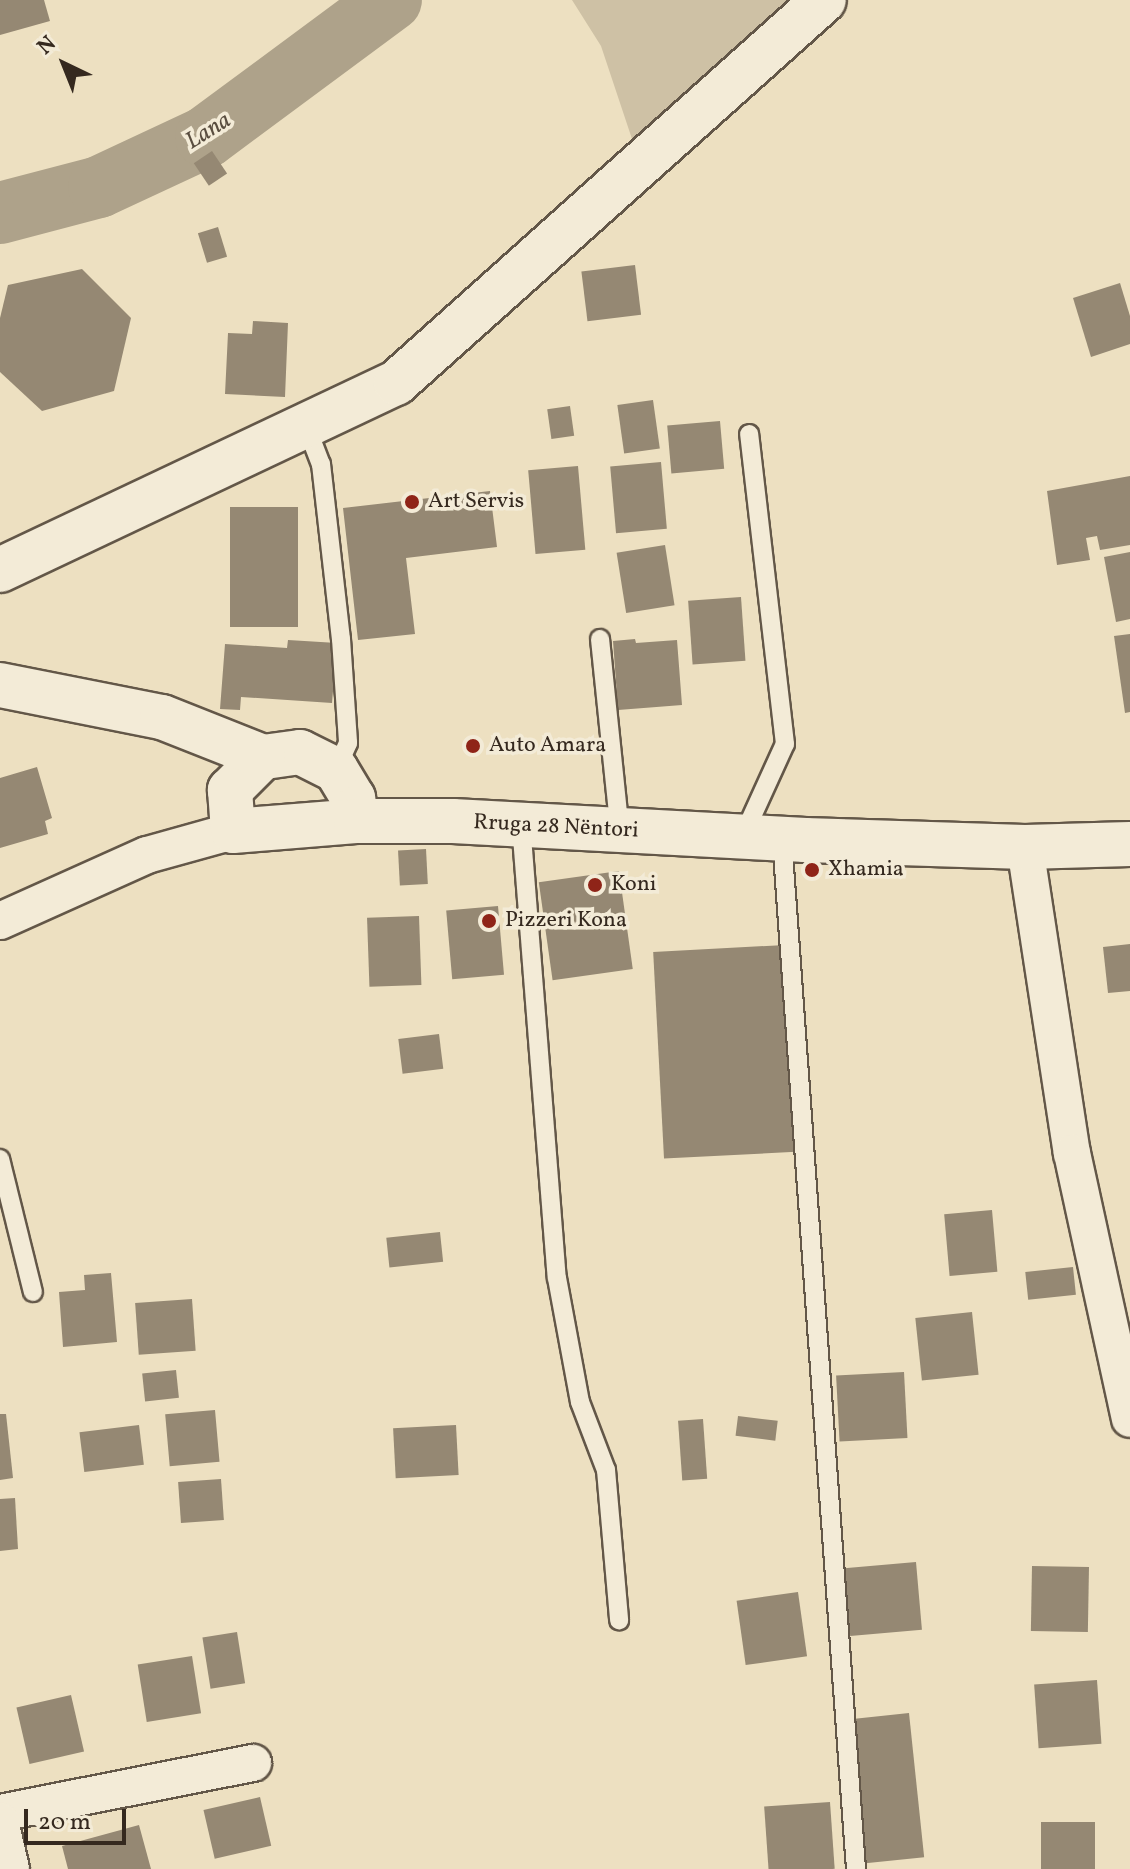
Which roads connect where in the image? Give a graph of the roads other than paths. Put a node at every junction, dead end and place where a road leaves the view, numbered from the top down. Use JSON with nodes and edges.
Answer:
{"nodes":[{"id":1,"x":824,"y":0,"type":"edge"},
{"id":2,"x":307,"y":428,"type":"junction"},
{"id":3,"x":749,"y":434,"type":"dead end"},
{"id":4,"x":0,"y":570,"type":"edge"},
{"id":5,"x":600,"y":639,"type":"dead end"},
{"id":6,"x":0,"y":685,"type":"edge"},
{"id":7,"x":162,"y":717,"type":"junction"},
{"id":8,"x":263,"y":757,"type":"junction"},
{"id":9,"x":336,"y":770,"type":"junction"},
{"id":10,"x":231,"y":810,"type":"junction"},
{"id":11,"x":356,"y":821,"type":"junction"},
{"id":12,"x":521,"y":824,"type":"junction"},
{"id":13,"x":620,"y":831,"type":"junction"},
{"id":14,"x":762,"y":838,"type":"junction"},
{"id":15,"x":1130,"y":844,"type":"edge"},
{"id":16,"x":1025,"y":847,"type":"junction"},
{"id":17,"x":0,"y":921,"type":"edge"},
{"id":18,"x":0,"y":1159,"type":"edge"},
{"id":19,"x":33,"y":1292,"type":"dead end"},
{"id":20,"x":1130,"y":1419,"type":"edge"},
{"id":21,"x":619,"y":1620,"type":"dead end"},
{"id":22,"x":253,"y":1763,"type":"dead end"},
{"id":23,"x":0,"y":1813,"type":"edge"},
{"id":24,"x":0,"y":1821,"type":"edge"},
{"id":25,"x":11,"y":1869,"type":"edge"},
{"id":26,"x":856,"y":1869,"type":"edge"}],
"edges":[{"from":1,"to":2,"type":"main road"},
{"from":2,"to":4,"type":"main road"},
{"from":2,"to":9,"type":"lane"},
{"from":3,"to":14,"type":"lane"},
{"from":5,"to":13,"type":"lane"},
{"from":6,"to":7,"type":"main road"},
{"from":7,"to":8,"type":"main road"},
{"from":7,"to":10,"type":"main road"},
{"from":8,"to":9,"type":"main road"},
{"from":8,"to":10,"type":"main road"},
{"from":9,"to":11,"type":"main road"},
{"from":10,"to":11,"type":"main road","name":"Rruga 28 Nëntori"},
{"from":10,"to":17,"type":"street","name":"Rruga 28 Nëntori"},
{"from":11,"to":12,"type":"main road","name":"Rruga 28 Nëntori"},
{"from":12,"to":13,"type":"main road","name":"Rruga 28 Nëntori"},
{"from":12,"to":21,"type":"lane"},
{"from":13,"to":14,"type":"main road","name":"Rruga 28 Nëntori"},
{"from":14,"to":16,"type":"main road","name":"Rruga 28 Nëntori"},
{"from":14,"to":26,"type":"lane"},
{"from":15,"to":16,"type":"main road","name":"Rruga 28 Nëntori"},
{"from":16,"to":20,"type":"street"},
{"from":18,"to":19,"type":"lane"},
{"from":22,"to":23,"type":"street"},
{"from":24,"to":25,"type":"street"}]}
